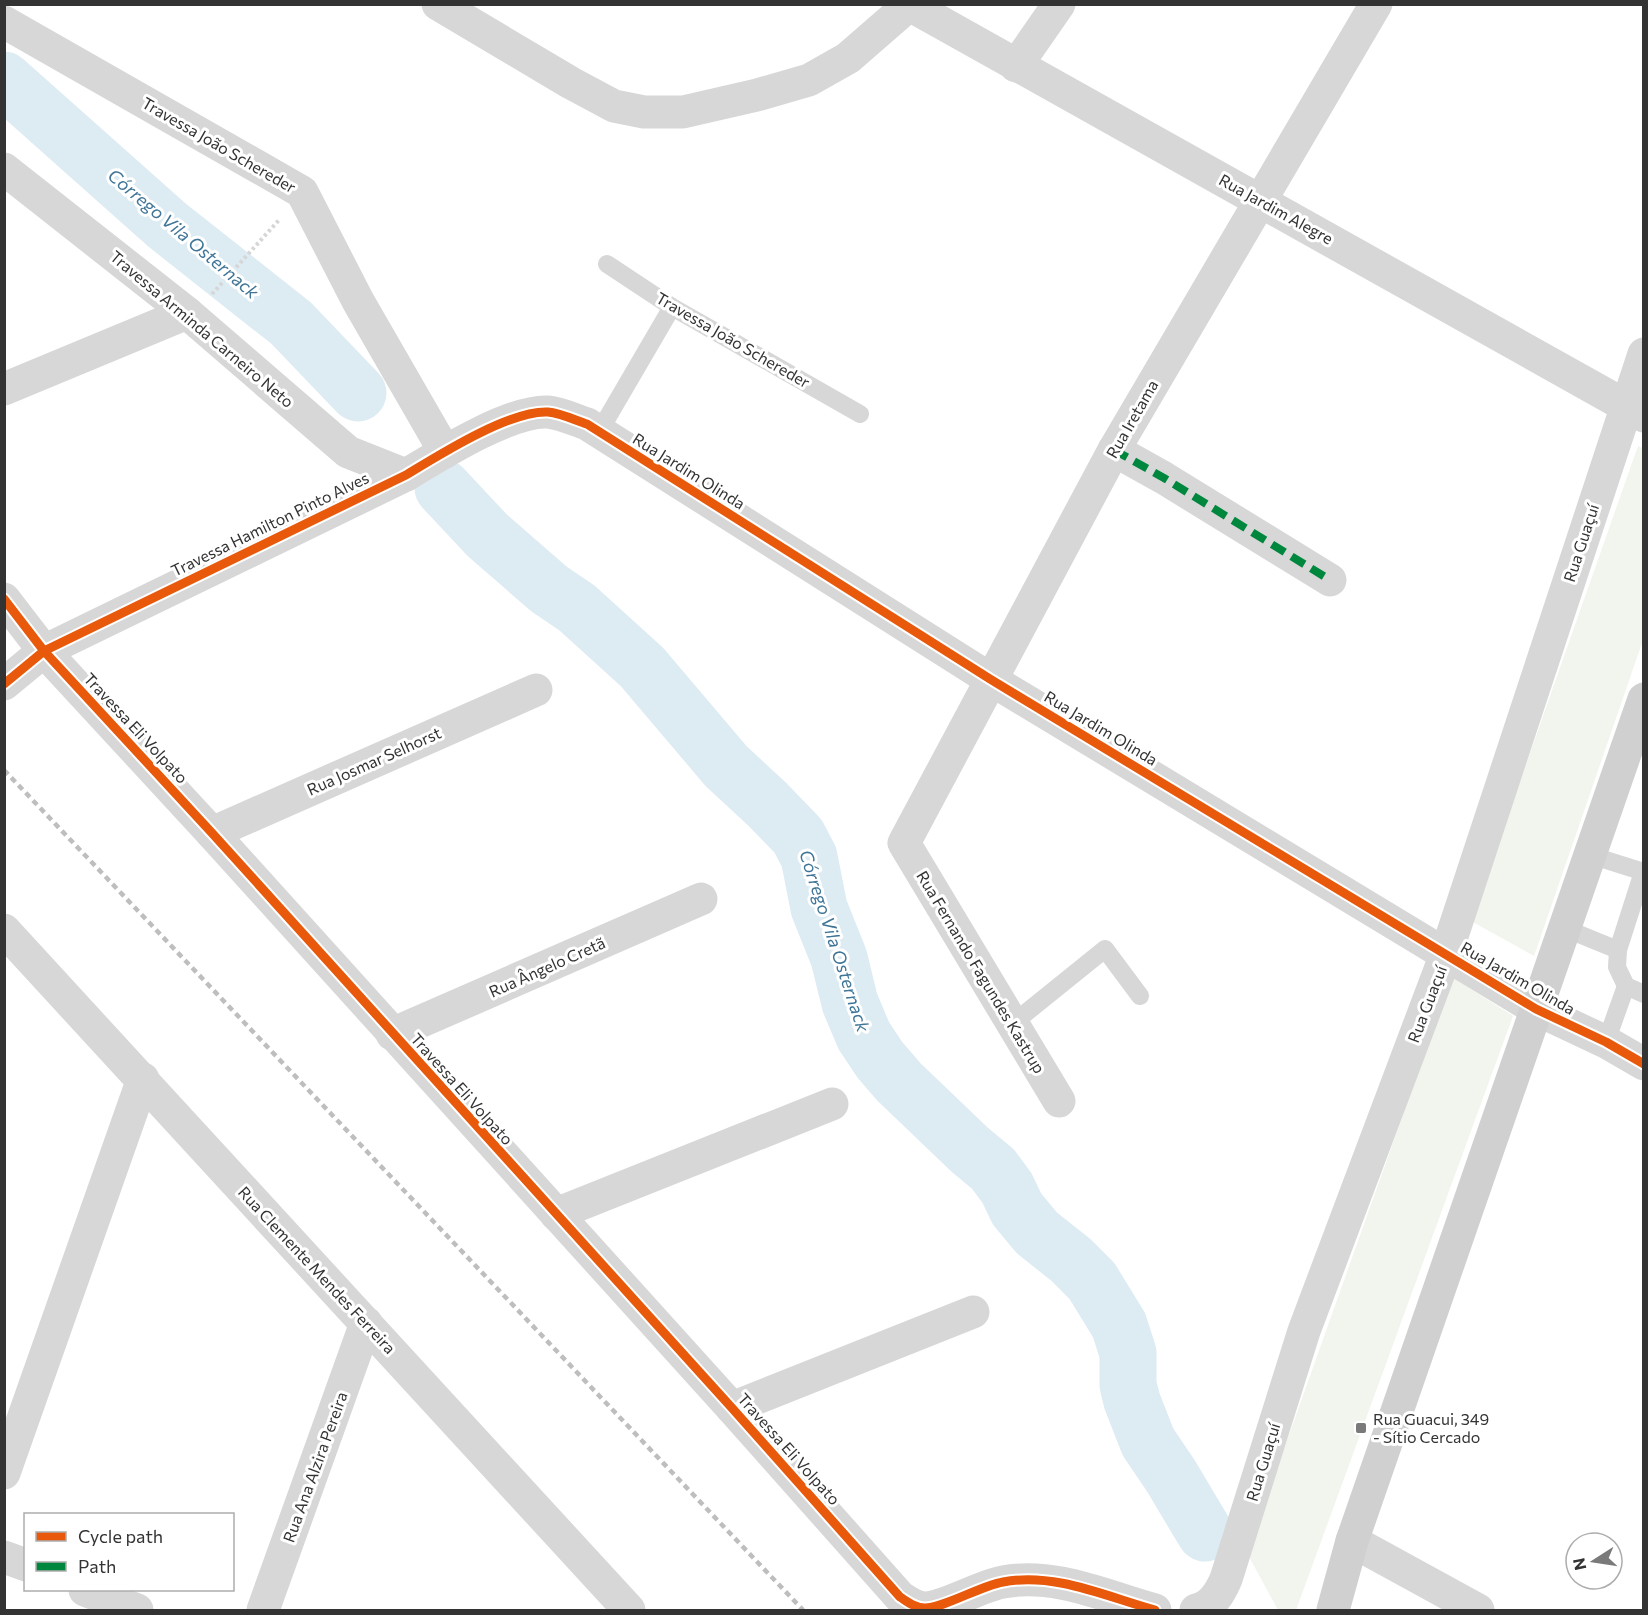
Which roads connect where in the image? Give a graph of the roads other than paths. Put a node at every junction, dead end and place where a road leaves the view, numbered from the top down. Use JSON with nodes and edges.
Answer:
{"nodes":[{"id":1,"x":438,"y":4,"type":"edge"},
{"id":2,"x":1059,"y":4,"type":"edge"},
{"id":3,"x":1376,"y":4,"type":"edge"},
{"id":4,"x":909,"y":5,"type":"edge"},
{"id":5,"x":4,"y":22,"type":"edge"},
{"id":6,"x":1016,"y":66,"type":"junction"},
{"id":7,"x":4,"y":169,"type":"edge"},
{"id":8,"x":1260,"y":200,"type":"junction"},
{"id":9,"x":607,"y":264,"type":"dead end"},
{"id":10,"x":196,"y":307,"type":"junction"},
{"id":11,"x":672,"y":307,"type":"junction"},
{"id":12,"x":1644,"y":354,"type":"edge"},
{"id":13,"x":4,"y":389,"type":"edge"},
{"id":14,"x":1635,"y":411,"type":"edge"},
{"id":15,"x":548,"y":412,"type":"joint"},
{"id":16,"x":860,"y":414,"type":"dead end"},
{"id":17,"x":599,"y":432,"type":"junction"},
{"id":18,"x":1114,"y":450,"type":"junction"},
{"id":19,"x":445,"y":452,"type":"junction"},
{"id":20,"x":406,"y":475,"type":"junction"},
{"id":21,"x":1330,"y":580,"type":"dead end"},
{"id":22,"x":4,"y":599,"type":"edge"},
{"id":23,"x":44,"y":651,"type":"junction"},
{"id":24,"x":990,"y":679,"type":"junction"},
{"id":25,"x":8,"y":681,"type":"edge"},
{"id":26,"x":536,"y":690,"type":"dead end"},
{"id":27,"x":1644,"y":699,"type":"edge"},
{"id":28,"x":212,"y":832,"type":"junction"},
{"id":29,"x":904,"y":843,"type":"joint"},
{"id":30,"x":1590,"y":855,"type":"junction"},
{"id":31,"x":1643,"y":872,"type":"edge"},
{"id":32,"x":701,"y":899,"type":"dead end"},
{"id":33,"x":1564,"y":928,"type":"junction"},
{"id":34,"x":4,"y":930,"type":"edge"},
{"id":35,"x":1618,"y":950,"type":"junction"},
{"id":36,"x":1446,"y":954,"type":"junction"},
{"id":37,"x":1626,"y":986,"type":"junction"},
{"id":38,"x":1644,"y":994,"type":"edge"},
{"id":39,"x":1140,"y":996,"type":"dead end"},
{"id":40,"x":1536,"y":1009,"type":"junction"},
{"id":41,"x":1012,"y":1024,"type":"junction"},
{"id":42,"x":392,"y":1034,"type":"junction"},
{"id":43,"x":1606,"y":1042,"type":"junction"},
{"id":44,"x":1644,"y":1064,"type":"edge"},
{"id":45,"x":143,"y":1080,"type":"junction"},
{"id":46,"x":1059,"y":1101,"type":"dead end"},
{"id":47,"x":832,"y":1104,"type":"dead end"},
{"id":48,"x":556,"y":1214,"type":"junction"},
{"id":49,"x":973,"y":1312,"type":"dead end"},
{"id":50,"x":366,"y":1323,"type":"junction"},
{"id":51,"x":732,"y":1408,"type":"junction"},
{"id":52,"x":4,"y":1473,"type":"edge"},
{"id":53,"x":1352,"y":1541,"type":"junction"},
{"id":54,"x":4,"y":1557,"type":"edge"},
{"id":55,"x":24,"y":1564,"type":"edge"},
{"id":56,"x":87,"y":1591,"type":"edge"},
{"id":57,"x":1199,"y":1610,"type":"edge"},
{"id":58,"x":137,"y":1611,"type":"edge"},
{"id":59,"x":263,"y":1611,"type":"edge"},
{"id":60,"x":630,"y":1611,"type":"edge"},
{"id":61,"x":1155,"y":1611,"type":"edge"},
{"id":62,"x":1322,"y":1611,"type":"edge"},
{"id":63,"x":1333,"y":1611,"type":"edge"},
{"id":64,"x":1478,"y":1611,"type":"edge"}],
"edges":[{"from":1,"to":4,"type":"street"},
{"from":2,"to":6,"type":"street"},
{"from":3,"to":8,"type":"street","name":"Rua Iretama"},
{"from":4,"to":6,"type":"street","name":"Rua Jardim Alegre"},
{"from":5,"to":19,"type":"street","name":"Travessa João Schereder"},
{"from":6,"to":8,"type":"street","name":"Rua Jardim Alegre"},
{"from":7,"to":10,"type":"street","name":"Travessa Arminda Carneiro Neto"},
{"from":8,"to":14,"type":"street","name":"Rua Jardim Alegre"},
{"from":8,"to":18,"type":"street","name":"Rua Iretama"},
{"from":9,"to":11,"type":"lane","name":"Travessa João Schereder"},
{"from":10,"to":13,"type":"street"},
{"from":10,"to":20,"type":"street","name":"Travessa Arminda Carneiro Neto"},
{"from":11,"to":16,"type":"lane","name":"Travessa João Schereder"},
{"from":11,"to":17,"type":"lane"},
{"from":12,"to":14,"type":"street","name":"Rua Guaçuí"},
{"from":14,"to":36,"type":"street","name":"Rua Guaçuí"},
{"from":15,"to":17,"type":"street","name":"Rua Jardim Olinda"},
{"from":15,"to":19,"type":"street","name":"Travessa Hamilton Pinto Alves"},
{"from":17,"to":24,"type":"street","name":"Rua Jardim Olinda"},
{"from":18,"to":21,"type":"street"},
{"from":18,"to":24,"type":"street","name":"Rua Iretama"},
{"from":19,"to":20,"type":"street","name":"Travessa Hamilton Pinto Alves"},
{"from":20,"to":23,"type":"street","name":"Travessa Hamilton Pinto Alves"},
{"from":22,"to":23,"type":"street","name":"Travessa Eli Volpato"},
{"from":23,"to":25,"type":"street","name":"Travessa Hamilton Pinto Alves"},
{"from":23,"to":28,"type":"street","name":"Travessa Eli Volpato"},
{"from":24,"to":29,"type":"street","name":"Rua Iretama"},
{"from":24,"to":36,"type":"street","name":"Rua Jardim Olinda"},
{"from":26,"to":28,"type":"street","name":"Rua Josmar Selhorst"},
{"from":27,"to":30,"type":"main road"},
{"from":28,"to":42,"type":"street","name":"Travessa Eli Volpato"},
{"from":29,"to":41,"type":"street","name":"Rua Fernando Fagundes Kastrup"},
{"from":30,"to":31,"type":"lane"},
{"from":30,"to":33,"type":"main road"},
{"from":31,"to":35,"type":"lane"},
{"from":32,"to":42,"type":"street","name":"Rua Ângelo Cretã"},
{"from":33,"to":35,"type":"lane"},
{"from":33,"to":40,"type":"main road"},
{"from":34,"to":45,"type":"street","name":"Rua Clemente Mendes Ferreira"},
{"from":35,"to":37,"type":"lane"},
{"from":36,"to":40,"type":"street","name":"Rua Jardim Olinda"},
{"from":36,"to":57,"type":"street","name":"Rua Guaçuí"},
{"from":37,"to":38,"type":"lane"},
{"from":37,"to":43,"type":"lane"},
{"from":39,"to":41,"type":"lane"},
{"from":40,"to":43,"type":"street","name":"Rua Jardim Olinda"},
{"from":40,"to":53,"type":"main road"},
{"from":41,"to":46,"type":"street","name":"Rua Fernando Fagundes Kastrup"},
{"from":42,"to":48,"type":"street","name":"Travessa Eli Volpato"},
{"from":43,"to":44,"type":"street","name":"Rua Jardim Olinda"},
{"from":45,"to":50,"type":"street","name":"Rua Clemente Mendes Ferreira"},
{"from":45,"to":52,"type":"street"},
{"from":47,"to":48,"type":"street"},
{"from":48,"to":51,"type":"street","name":"Travessa Eli Volpato"},
{"from":49,"to":51,"type":"street"},
{"from":50,"to":59,"type":"street","name":"Rua Ana Alzira Pereira"},
{"from":50,"to":60,"type":"street","name":"Rua Clemente Mendes Ferreira"},
{"from":51,"to":61,"type":"street","name":"Travessa Eli Volpato"},
{"from":53,"to":62,"type":"main road"},
{"from":53,"to":63,"type":"main road"},
{"from":53,"to":64,"type":"street"},
{"from":54,"to":55,"type":"street"},
{"from":56,"to":58,"type":"street"}]}
